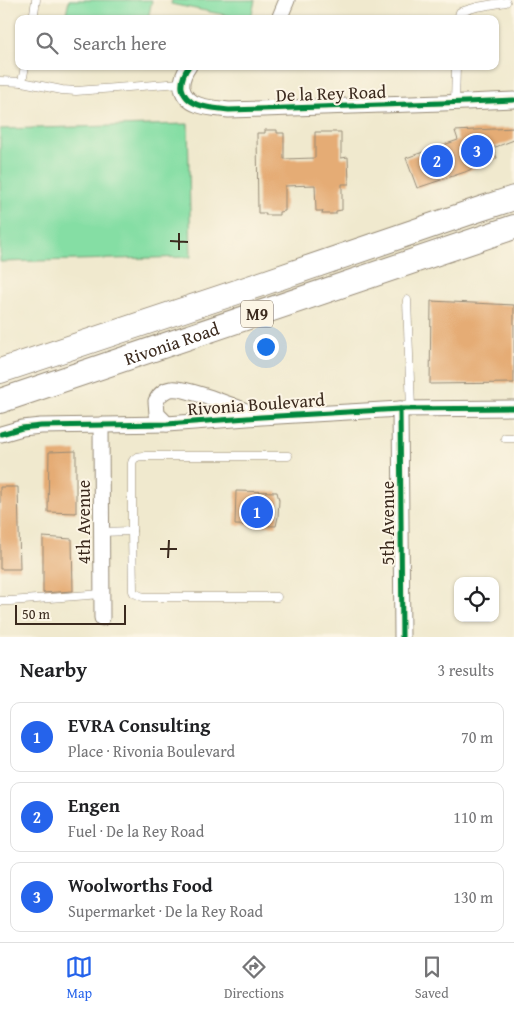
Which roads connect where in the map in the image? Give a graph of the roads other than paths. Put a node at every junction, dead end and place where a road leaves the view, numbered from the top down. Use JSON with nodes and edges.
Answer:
{"nodes":[{"id":1,"x":36,"y":0,"type":"edge"},
{"id":2,"x":287,"y":0,"type":"edge"},
{"id":3,"x":506,"y":2,"type":"dead end"},
{"id":4,"x":34,"y":15,"type":"edge"},
{"id":5,"x":281,"y":15,"type":"edge"},
{"id":6,"x":459,"y":15,"type":"edge"},
{"id":7,"x":24,"y":70,"type":"edge"},
{"id":8,"x":186,"y":70,"type":"edge"},
{"id":9,"x":456,"y":70,"type":"edge"},
{"id":10,"x":0,"y":81,"type":"edge"},
{"id":11,"x":22,"y":82,"type":"junction"},
{"id":12,"x":182,"y":83,"type":"junction"},
{"id":13,"x":514,"y":100,"type":"edge"},
{"id":14,"x":455,"y":102,"type":"junction"},
{"id":15,"x":514,"y":198,"type":"edge"},
{"id":16,"x":514,"y":227,"type":"edge"},
{"id":17,"x":407,"y":300,"type":"dead end"},
{"id":18,"x":0,"y":371,"type":"edge"},
{"id":19,"x":0,"y":401,"type":"edge"},
{"id":20,"x":514,"y":408,"type":"edge"},
{"id":21,"x":406,"y":410,"type":"junction"},
{"id":22,"x":261,"y":417,"type":"junction"},
{"id":23,"x":167,"y":424,"type":"junction"},
{"id":24,"x":100,"y":425,"type":"junction"},
{"id":25,"x":1,"y":434,"type":"edge"},
{"id":26,"x":505,"y":438,"type":"dead end"},
{"id":27,"x":514,"y":438,"type":"edge"},
{"id":28,"x":288,"y":456,"type":"dead end"},
{"id":29,"x":132,"y":531,"type":"junction"},
{"id":30,"x":102,"y":532,"type":"junction"},
{"id":31,"x":102,"y":594,"type":"junction"},
{"id":32,"x":277,"y":597,"type":"dead end"},
{"id":33,"x":0,"y":601,"type":"edge"},
{"id":34,"x":102,"y":618,"type":"dead end"},
{"id":35,"x":402,"y":637,"type":"edge"}],
"edges":[{"from":1,"to":4,"type":"lane"},
{"from":2,"to":5,"type":"street"},
{"from":3,"to":6,"type":"lane"},
{"from":7,"to":11,"type":"lane"},
{"from":8,"to":12,"type":"street"},
{"from":9,"to":14,"type":"lane"},
{"from":10,"to":11,"type":"lane"},
{"from":11,"to":12,"type":"lane"},
{"from":12,"to":14,"type":"street","name":"De la Rey Road"},
{"from":13,"to":14,"type":"street","name":"De la Rey Road"},
{"from":15,"to":18,"type":"main road","name":"Rivonia Road","number":"M9"},
{"from":16,"to":19,"type":"main road","name":"Rivonia Road","number":"M9"},
{"from":17,"to":21,"type":"lane"},
{"from":20,"to":21,"type":"street","name":"Rivonia Boulevard"},
{"from":21,"to":22,"type":"street","name":"Rivonia Boulevard"},
{"from":21,"to":35,"type":"street","name":"5th Avenue"},
{"from":22,"to":23,"type":"street","name":"Rivonia Boulevard"},
{"from":22,"to":23,"type":"street","name":"Rivonia Boulevard"},
{"from":23,"to":24,"type":"street","name":"Rivonia Boulevard"},
{"from":24,"to":25,"type":"street","name":"Rivonia Boulevard"},
{"from":24,"to":30,"type":"street","name":"4th Avenue"},
{"from":26,"to":27,"type":"lane"},
{"from":28,"to":29,"type":"lane"},
{"from":29,"to":30,"type":"lane"},
{"from":29,"to":32,"type":"lane"},
{"from":30,"to":31,"type":"street","name":"4th Avenue"},
{"from":31,"to":33,"type":"lane"},
{"from":31,"to":34,"type":"street","name":"4th Avenue"}]}
